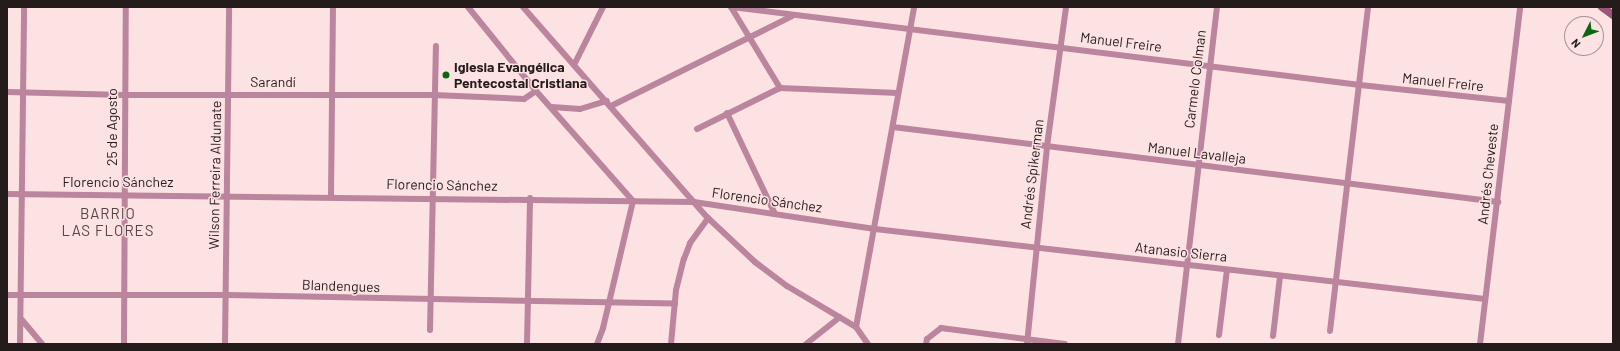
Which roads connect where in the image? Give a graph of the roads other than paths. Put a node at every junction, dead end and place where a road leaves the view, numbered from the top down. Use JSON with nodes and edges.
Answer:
{"nodes":[{"id":1,"x":24,"y":7,"type":"edge"},
{"id":2,"x":126,"y":7,"type":"edge"},
{"id":3,"x":229,"y":7,"type":"edge"},
{"id":4,"x":333,"y":7,"type":"edge"},
{"id":5,"x":468,"y":7,"type":"edge"},
{"id":6,"x":522,"y":7,"type":"edge"},
{"id":7,"x":603,"y":7,"type":"edge"},
{"id":8,"x":731,"y":7,"type":"edge"},
{"id":9,"x":914,"y":7,"type":"edge"},
{"id":10,"x":1066,"y":7,"type":"edge"},
{"id":11,"x":1217,"y":7,"type":"edge"},
{"id":12,"x":1368,"y":7,"type":"edge"},
{"id":13,"x":1520,"y":7,"type":"edge"},
{"id":14,"x":1602,"y":7,"type":"edge"},
{"id":15,"x":1613,"y":15,"type":"edge"},
{"id":16,"x":792,"y":16,"type":"junction"},
{"id":17,"x":910,"y":29,"type":"junction"},
{"id":18,"x":750,"y":37,"type":"junction"},
{"id":19,"x":436,"y":46,"type":"dead end"},
{"id":20,"x":1061,"y":47,"type":"junction"},
{"id":21,"x":574,"y":65,"type":"junction"},
{"id":22,"x":1209,"y":65,"type":"junction"},
{"id":23,"x":1360,"y":85,"type":"junction"},
{"id":24,"x":780,"y":88,"type":"junction"},
{"id":25,"x":536,"y":91,"type":"junction"},
{"id":26,"x":7,"y":92,"type":"edge"},
{"id":27,"x":23,"y":92,"type":"junction"},
{"id":28,"x":898,"y":93,"type":"junction"},
{"id":29,"x":228,"y":94,"type":"junction"},
{"id":30,"x":332,"y":94,"type":"junction"},
{"id":31,"x":124,"y":95,"type":"junction"},
{"id":32,"x":434,"y":95,"type":"junction"},
{"id":33,"x":1509,"y":101,"type":"junction"},
{"id":34,"x":609,"y":103,"type":"junction"},
{"id":35,"x":552,"y":108,"type":"junction"},
{"id":36,"x":727,"y":113,"type":"junction"},
{"id":37,"x":892,"y":127,"type":"junction"},
{"id":38,"x":697,"y":129,"type":"dead end"},
{"id":39,"x":1047,"y":146,"type":"junction"},
{"id":40,"x":1197,"y":166,"type":"junction"},
{"id":41,"x":1348,"y":185,"type":"junction"},
{"id":42,"x":7,"y":194,"type":"edge"},
{"id":43,"x":20,"y":194,"type":"junction"},
{"id":44,"x":124,"y":194,"type":"junction"},
{"id":45,"x":228,"y":195,"type":"junction"},
{"id":46,"x":331,"y":196,"type":"junction"},
{"id":47,"x":431,"y":197,"type":"junction"},
{"id":48,"x":530,"y":198,"type":"junction"},
{"id":49,"x":634,"y":200,"type":"junction"},
{"id":50,"x":694,"y":202,"type":"junction"},
{"id":51,"x":1498,"y":202,"type":"junction"},
{"id":52,"x":774,"y":212,"type":"junction"},
{"id":53,"x":708,"y":218,"type":"junction"},
{"id":54,"x":874,"y":229,"type":"junction"},
{"id":55,"x":1036,"y":248,"type":"junction"},
{"id":56,"x":1186,"y":265,"type":"junction"},
{"id":57,"x":1227,"y":270,"type":"junction"},
{"id":58,"x":1280,"y":276,"type":"junction"},
{"id":59,"x":1336,"y":282,"type":"junction"},
{"id":60,"x":7,"y":295,"type":"edge"},
{"id":61,"x":226,"y":295,"type":"junction"},
{"id":62,"x":20,"y":296,"type":"junction"},
{"id":63,"x":124,"y":296,"type":"junction"},
{"id":64,"x":1485,"y":299,"type":"junction"},
{"id":65,"x":430,"y":300,"type":"junction"},
{"id":66,"x":528,"y":302,"type":"junction"},
{"id":67,"x":608,"y":303,"type":"junction"},
{"id":68,"x":675,"y":304,"type":"junction"},
{"id":69,"x":840,"y":317,"type":"junction"},
{"id":70,"x":21,"y":318,"type":"junction"},
{"id":71,"x":856,"y":327,"type":"junction"},
{"id":72,"x":430,"y":330,"type":"dead end"},
{"id":73,"x":1330,"y":331,"type":"dead end"},
{"id":74,"x":1220,"y":335,"type":"dead end"},
{"id":75,"x":1273,"y":336,"type":"dead end"},
{"id":76,"x":1027,"y":342,"type":"edge"},
{"id":77,"x":20,"y":344,"type":"edge"},
{"id":78,"x":42,"y":344,"type":"edge"},
{"id":79,"x":124,"y":344,"type":"edge"},
{"id":80,"x":225,"y":344,"type":"edge"},
{"id":81,"x":527,"y":344,"type":"edge"},
{"id":82,"x":597,"y":344,"type":"edge"},
{"id":83,"x":671,"y":344,"type":"edge"},
{"id":84,"x":806,"y":344,"type":"edge"},
{"id":85,"x":868,"y":344,"type":"edge"},
{"id":86,"x":926,"y":344,"type":"edge"},
{"id":87,"x":1065,"y":344,"type":"edge"},
{"id":88,"x":1178,"y":344,"type":"edge"},
{"id":89,"x":1480,"y":344,"type":"edge"}],
"edges":[{"from":1,"to":27,"type":"street"},
{"from":2,"to":31,"type":"street","name":"25 de Agosto"},
{"from":3,"to":29,"type":"street","name":"Wilson Ferreira Aldunate"},
{"from":4,"to":30,"type":"street"},
{"from":5,"to":25,"type":"street"},
{"from":6,"to":21,"type":"street"},
{"from":7,"to":21,"type":"street"},
{"from":8,"to":16,"type":"street","name":"Manuel Freire"},
{"from":8,"to":18,"type":"street"},
{"from":9,"to":17,"type":"street"},
{"from":10,"to":20,"type":"street","name":"Andrés Spikerman"},
{"from":11,"to":22,"type":"street","name":"Carmelo Colman"},
{"from":12,"to":23,"type":"street"},
{"from":13,"to":33,"type":"street","name":"Andrés Cheveste"},
{"from":14,"to":15,"type":"main road"},
{"from":16,"to":17,"type":"street","name":"Manuel Freire"},
{"from":16,"to":18,"type":"street"},
{"from":17,"to":20,"type":"street","name":"Manuel Freire"},
{"from":17,"to":28,"type":"street"},
{"from":18,"to":24,"type":"street"},
{"from":18,"to":34,"type":"street"},
{"from":19,"to":32,"type":"street"},
{"from":20,"to":22,"type":"street","name":"Manuel Freire"},
{"from":20,"to":39,"type":"street","name":"Andrés Spikerman"},
{"from":21,"to":34,"type":"street"},
{"from":22,"to":23,"type":"street","name":"Manuel Freire"},
{"from":22,"to":40,"type":"street","name":"Carmelo Colman"},
{"from":23,"to":33,"type":"street","name":"Manuel Freire"},
{"from":23,"to":41,"type":"street"},
{"from":24,"to":28,"type":"street"},
{"from":24,"to":36,"type":"street"},
{"from":25,"to":32,"type":"street","name":"Sarandí"},
{"from":25,"to":35,"type":"street"},
{"from":26,"to":27,"type":"street","name":"Sarandí"},
{"from":27,"to":31,"type":"street","name":"Sarandí"},
{"from":27,"to":43,"type":"street"},
{"from":28,"to":37,"type":"street"},
{"from":29,"to":30,"type":"street","name":"Sarandí"},
{"from":29,"to":31,"type":"street","name":"Sarandí"},
{"from":29,"to":45,"type":"street","name":"Wilson Ferreira Aldunate"},
{"from":30,"to":32,"type":"street","name":"Sarandí"},
{"from":30,"to":46,"type":"street"},
{"from":31,"to":44,"type":"street","name":"25 de Agosto"},
{"from":32,"to":47,"type":"street"},
{"from":33,"to":51,"type":"street","name":"Andrés Cheveste"},
{"from":34,"to":35,"type":"street"},
{"from":34,"to":50,"type":"street"},
{"from":35,"to":49,"type":"street"},
{"from":36,"to":38,"type":"street"},
{"from":36,"to":52,"type":"street"},
{"from":37,"to":39,"type":"street","name":"Manuel Lavalleja"},
{"from":37,"to":54,"type":"street"},
{"from":39,"to":40,"type":"street","name":"Manuel Lavalleja"},
{"from":39,"to":55,"type":"street","name":"Andrés Spikerman"},
{"from":40,"to":41,"type":"street","name":"Manuel Lavalleja"},
{"from":40,"to":56,"type":"street","name":"Carmelo Colman"},
{"from":41,"to":51,"type":"street","name":"Manuel Lavalleja"},
{"from":41,"to":59,"type":"street"},
{"from":42,"to":43,"type":"street","name":"Florencio Sánchez"},
{"from":43,"to":44,"type":"street","name":"Florencio Sánchez"},
{"from":43,"to":62,"type":"street"},
{"from":44,"to":45,"type":"street","name":"Florencio Sánchez"},
{"from":44,"to":63,"type":"street","name":"25 de Agosto"},
{"from":45,"to":46,"type":"street","name":"Florencio Sánchez"},
{"from":45,"to":61,"type":"street","name":"Wilson Ferreira Aldunate"},
{"from":46,"to":47,"type":"street","name":"Florencio Sánchez"},
{"from":47,"to":48,"type":"street","name":"Florencio Sánchez"},
{"from":47,"to":65,"type":"street"},
{"from":48,"to":49,"type":"street","name":"Florencio Sánchez"},
{"from":48,"to":66,"type":"street"},
{"from":49,"to":50,"type":"street","name":"Florencio Sánchez"},
{"from":49,"to":67,"type":"street"},
{"from":50,"to":52,"type":"street","name":"Florencio Sánchez"},
{"from":50,"to":53,"type":"street"},
{"from":51,"to":64,"type":"street","name":"Andrés Cheveste"},
{"from":52,"to":54,"type":"street","name":"Florencio Sánchez"},
{"from":53,"to":68,"type":"street"},
{"from":53,"to":69,"type":"street"},
{"from":54,"to":55,"type":"street","name":"Atanasio Sierra"},
{"from":54,"to":71,"type":"street"},
{"from":55,"to":56,"type":"street","name":"Atanasio Sierra"},
{"from":55,"to":76,"type":"street","name":"Andrés Spikerman"},
{"from":56,"to":57,"type":"street","name":"Atanasio Sierra"},
{"from":56,"to":88,"type":"street","name":"Carmelo Colman"},
{"from":57,"to":58,"type":"street","name":"Atanasio Sierra"},
{"from":57,"to":74,"type":"street"},
{"from":58,"to":59,"type":"street","name":"Atanasio Sierra"},
{"from":58,"to":75,"type":"street"},
{"from":59,"to":64,"type":"street","name":"Atanasio Sierra"},
{"from":59,"to":73,"type":"street"},
{"from":60,"to":62,"type":"street","name":"Blandengues"},
{"from":61,"to":63,"type":"street","name":"Blandengues"},
{"from":61,"to":65,"type":"street","name":"Blandengues"},
{"from":61,"to":80,"type":"street","name":"Wilson Ferreira Aldunate"},
{"from":62,"to":63,"type":"street","name":"Blandengues"},
{"from":62,"to":70,"type":"street"},
{"from":63,"to":79,"type":"street","name":"25 de Agosto"},
{"from":64,"to":89,"type":"street","name":"Andrés Cheveste"},
{"from":65,"to":66,"type":"street","name":"Blandengues"},
{"from":65,"to":72,"type":"street"},
{"from":66,"to":67,"type":"street","name":"Blandengues"},
{"from":66,"to":81,"type":"street"},
{"from":67,"to":68,"type":"street","name":"Blandengues"},
{"from":67,"to":82,"type":"street"},
{"from":68,"to":83,"type":"street"},
{"from":69,"to":71,"type":"street"},
{"from":69,"to":84,"type":"street"},
{"from":70,"to":77,"type":"street"},
{"from":70,"to":78,"type":"street"},
{"from":71,"to":85,"type":"street"},
{"from":76,"to":86,"type":"street"},
{"from":76,"to":87,"type":"street"}]}
